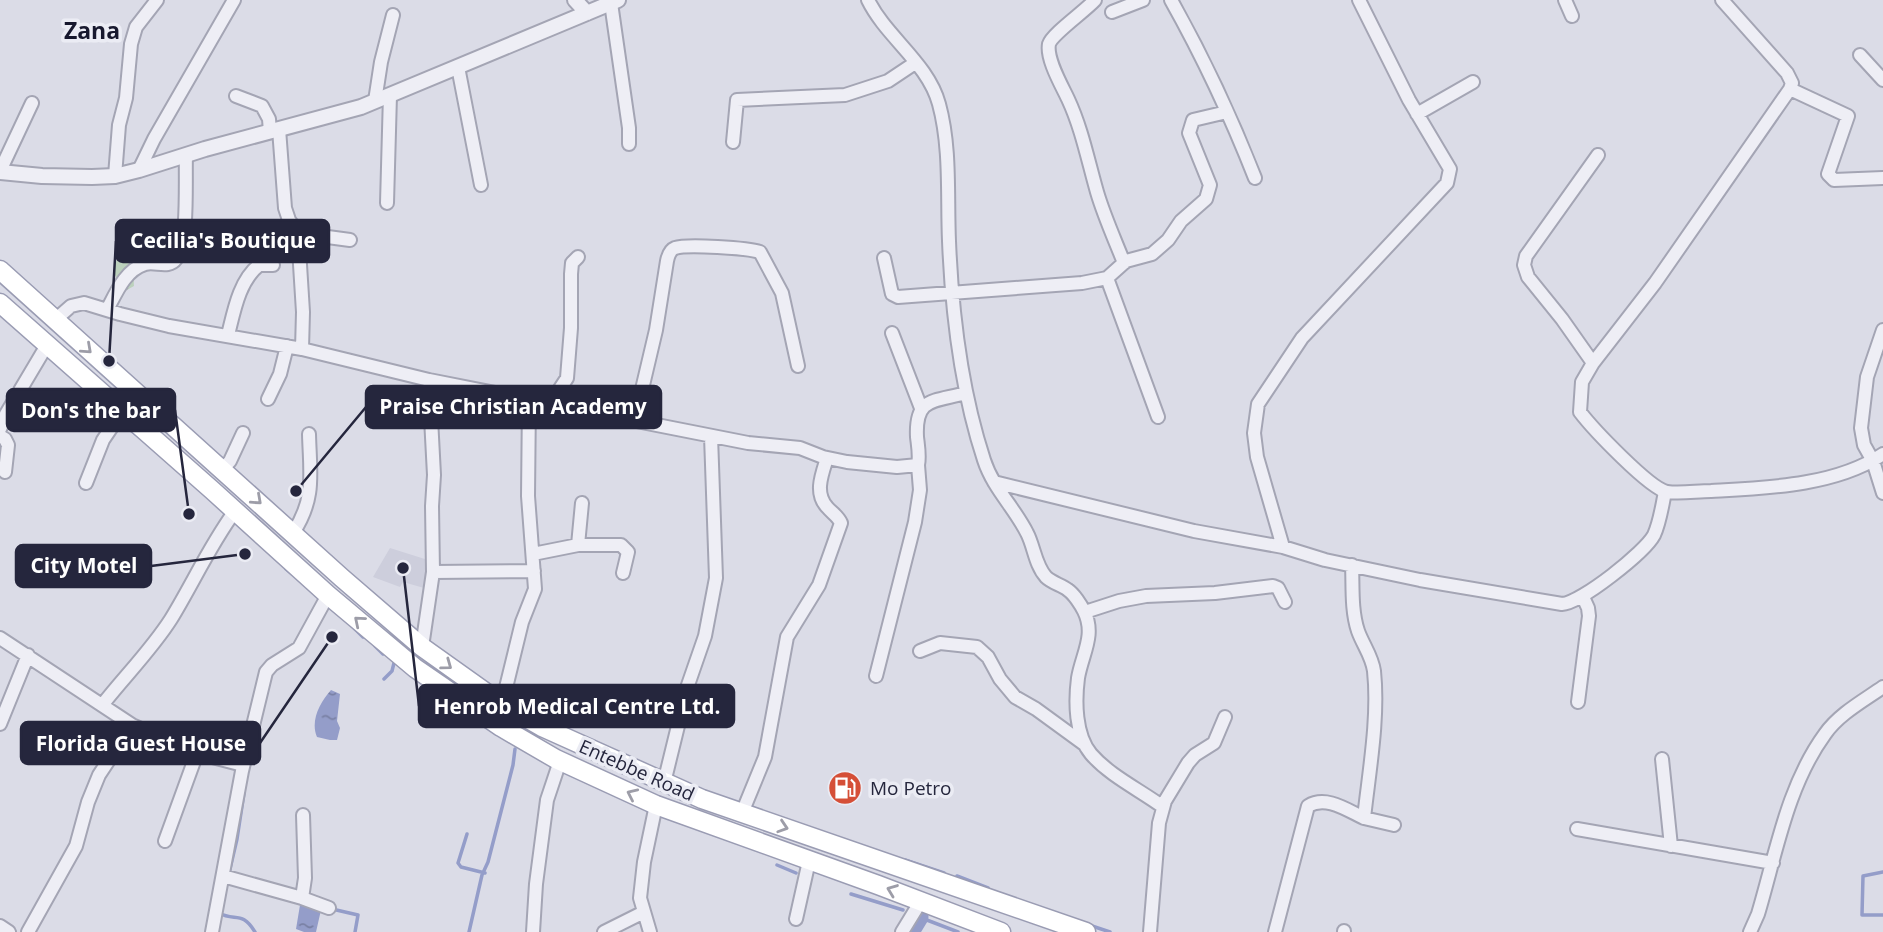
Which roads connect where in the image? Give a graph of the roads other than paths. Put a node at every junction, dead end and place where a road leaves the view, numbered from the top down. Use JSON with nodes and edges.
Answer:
{"nodes":[{"id":1,"x":158,"y":0,"type":"edge"},
{"id":2,"x":234,"y":0,"type":"edge"},
{"id":3,"x":575,"y":0,"type":"edge"},
{"id":4,"x":868,"y":0,"type":"edge"},
{"id":5,"x":1095,"y":0,"type":"edge"},
{"id":6,"x":1143,"y":0,"type":"edge"},
{"id":7,"x":1171,"y":0,"type":"edge"},
{"id":8,"x":1359,"y":0,"type":"edge"},
{"id":9,"x":1565,"y":0,"type":"edge"},
{"id":10,"x":1721,"y":0,"type":"edge"},
{"id":11,"x":614,"y":1,"type":"edge"},
{"id":12,"x":1112,"y":12,"type":"dead end"},
{"id":13,"x":587,"y":13,"type":"junction"},
{"id":14,"x":393,"y":15,"type":"dead end"},
{"id":15,"x":1572,"y":16,"type":"dead end"},
{"id":16,"x":1860,"y":55,"type":"dead end"},
{"id":17,"x":915,"y":63,"type":"junction"},
{"id":18,"x":458,"y":67,"type":"junction"},
{"id":19,"x":1883,"y":80,"type":"edge"},
{"id":20,"x":1473,"y":82,"type":"dead end"},
{"id":21,"x":1790,"y":89,"type":"junction"},
{"id":22,"x":390,"y":95,"type":"junction"},
{"id":23,"x":236,"y":96,"type":"dead end"},
{"id":24,"x":375,"y":101,"type":"junction"},
{"id":25,"x":32,"y":103,"type":"dead end"},
{"id":26,"x":1227,"y":111,"type":"junction"},
{"id":27,"x":1417,"y":114,"type":"junction"},
{"id":28,"x":274,"y":131,"type":"junction"},
{"id":29,"x":733,"y":142,"type":"dead end"},
{"id":30,"x":629,"y":144,"type":"dead end"},
{"id":31,"x":186,"y":155,"type":"junction"},
{"id":32,"x":1598,"y":155,"type":"dead end"},
{"id":33,"x":139,"y":170,"type":"junction"},
{"id":34,"x":0,"y":172,"type":"edge"},
{"id":35,"x":116,"y":176,"type":"junction"},
{"id":36,"x":1255,"y":178,"type":"dead end"},
{"id":37,"x":1883,"y":178,"type":"edge"},
{"id":38,"x":481,"y":185,"type":"dead end"},
{"id":39,"x":387,"y":203,"type":"dead end"},
{"id":40,"x":298,"y":233,"type":"junction"},
{"id":41,"x":350,"y":240,"type":"dead end"},
{"id":42,"x":578,"y":257,"type":"dead end"},
{"id":43,"x":884,"y":258,"type":"dead end"},
{"id":44,"x":1124,"y":263,"type":"junction"},
{"id":45,"x":273,"y":265,"type":"dead end"},
{"id":46,"x":0,"y":271,"type":"edge"},
{"id":47,"x":1107,"y":278,"type":"junction"},
{"id":48,"x":952,"y":292,"type":"junction"},
{"id":49,"x":0,"y":303,"type":"edge"},
{"id":50,"x":107,"y":310,"type":"junction"},
{"id":51,"x":55,"y":320,"type":"junction"},
{"id":52,"x":1883,"y":330,"type":"edge"},
{"id":53,"x":892,"y":333,"type":"dead end"},
{"id":54,"x":228,"y":335,"type":"junction"},
{"id":55,"x":47,"y":345,"type":"junction"},
{"id":56,"x":287,"y":346,"type":"junction"},
{"id":57,"x":302,"y":349,"type":"junction"},
{"id":58,"x":1593,"y":363,"type":"junction"},
{"id":59,"x":798,"y":366,"type":"dead end"},
{"id":60,"x":429,"y":380,"type":"junction"},
{"id":61,"x":965,"y":393,"type":"junction"},
{"id":62,"x":268,"y":399,"type":"dead end"},
{"id":63,"x":529,"y":400,"type":"junction"},
{"id":64,"x":550,"y":404,"type":"junction"},
{"id":65,"x":922,"y":408,"type":"junction"},
{"id":66,"x":122,"y":412,"type":"junction"},
{"id":67,"x":1158,"y":417,"type":"dead end"},
{"id":68,"x":635,"y":419,"type":"junction"},
{"id":69,"x":0,"y":429,"type":"edge"},
{"id":70,"x":243,"y":433,"type":"dead end"},
{"id":71,"x":309,"y":435,"type":"dead end"},
{"id":72,"x":0,"y":436,"type":"edge"},
{"id":73,"x":711,"y":436,"type":"junction"},
{"id":74,"x":827,"y":458,"type":"junction"},
{"id":75,"x":1878,"y":458,"type":"edge"},
{"id":76,"x":918,"y":465,"type":"junction"},
{"id":77,"x":222,"y":470,"type":"junction"},
{"id":78,"x":5,"y":472,"type":"dead end"},
{"id":79,"x":994,"y":482,"type":"junction"},
{"id":80,"x":86,"y":483,"type":"dead end"},
{"id":81,"x":1665,"y":492,"type":"junction"},
{"id":82,"x":1883,"y":493,"type":"edge"},
{"id":83,"x":582,"y":503,"type":"dead end"},
{"id":84,"x":235,"y":511,"type":"junction"},
{"id":85,"x":293,"y":533,"type":"junction"},
{"id":86,"x":578,"y":545,"type":"junction"},
{"id":87,"x":1283,"y":547,"type":"junction"},
{"id":88,"x":533,"y":554,"type":"junction"},
{"id":89,"x":1352,"y":565,"type":"junction"},
{"id":90,"x":534,"y":571,"type":"junction"},
{"id":91,"x":433,"y":572,"type":"junction"},
{"id":92,"x":623,"y":573,"type":"dead end"},
{"id":93,"x":328,"y":595,"type":"junction"},
{"id":94,"x":1583,"y":597,"type":"junction"},
{"id":95,"x":1285,"y":602,"type":"dead end"},
{"id":96,"x":1085,"y":612,"type":"junction"},
{"id":97,"x":0,"y":638,"type":"edge"},
{"id":98,"x":422,"y":647,"type":"junction"},
{"id":99,"x":920,"y":651,"type":"dead end"},
{"id":100,"x":28,"y":655,"type":"junction"},
{"id":101,"x":876,"y":677,"type":"dead end"},
{"id":102,"x":1883,"y":687,"type":"edge"},
{"id":103,"x":1578,"y":702,"type":"dead end"},
{"id":104,"x":103,"y":704,"type":"junction"},
{"id":105,"x":502,"y":704,"type":"junction"},
{"id":106,"x":1225,"y":716,"type":"dead end"},
{"id":107,"x":0,"y":724,"type":"edge"},
{"id":108,"x":132,"y":725,"type":"junction"},
{"id":109,"x":1084,"y":744,"type":"junction"},
{"id":110,"x":197,"y":753,"type":"junction"},
{"id":111,"x":1662,"y":759,"type":"dead end"},
{"id":112,"x":560,"y":761,"type":"junction"},
{"id":113,"x":243,"y":765,"type":"junction"},
{"id":114,"x":664,"y":783,"type":"junction"},
{"id":115,"x":656,"y":805,"type":"junction"},
{"id":116,"x":1163,"y":807,"type":"junction"},
{"id":117,"x":742,"y":813,"type":"junction"},
{"id":118,"x":303,"y":815,"type":"dead end"},
{"id":119,"x":1364,"y":818,"type":"junction"},
{"id":120,"x":1394,"y":825,"type":"dead end"},
{"id":121,"x":1577,"y":829,"type":"dead end"},
{"id":122,"x":165,"y":841,"type":"dead end"},
{"id":123,"x":1671,"y":846,"type":"junction"},
{"id":124,"x":809,"y":861,"type":"junction"},
{"id":125,"x":1773,"y":863,"type":"junction"},
{"id":126,"x":222,"y":876,"type":"junction"},
{"id":127,"x":302,"y":898,"type":"junction"},
{"id":128,"x":921,"y":901,"type":"junction"},
{"id":129,"x":329,"y":908,"type":"dead end"},
{"id":130,"x":644,"y":912,"type":"junction"},
{"id":131,"x":796,"y":919,"type":"dead end"},
{"id":132,"x":0,"y":926,"type":"edge"},
{"id":133,"x":973,"y":927,"type":"edge"},
{"id":134,"x":9,"y":932,"type":"edge"},
{"id":135,"x":28,"y":932,"type":"edge"},
{"id":136,"x":212,"y":932,"type":"edge"},
{"id":137,"x":533,"y":932,"type":"edge"},
{"id":138,"x":604,"y":932,"type":"edge"},
{"id":139,"x":650,"y":932,"type":"edge"},
{"id":140,"x":902,"y":932,"type":"edge"},
{"id":141,"x":1001,"y":932,"type":"edge"},
{"id":142,"x":1084,"y":932,"type":"edge"},
{"id":143,"x":1150,"y":932,"type":"edge"},
{"id":144,"x":1275,"y":932,"type":"edge"},
{"id":145,"x":1750,"y":932,"type":"edge"}],
"edges":[{"from":1,"to":35,"type":"street"},
{"from":2,"to":33,"type":"street"},
{"from":3,"to":13,"type":"street"},
{"from":4,"to":17,"type":"street"},
{"from":5,"to":44,"type":"street"},
{"from":6,"to":12,"type":"street"},
{"from":7,"to":26,"type":"street"},
{"from":8,"to":27,"type":"street"},
{"from":9,"to":15,"type":"street"},
{"from":10,"to":21,"type":"street"},
{"from":11,"to":13,"type":"street"},
{"from":11,"to":30,"type":"street"},
{"from":13,"to":18,"type":"street"},
{"from":14,"to":24,"type":"street"},
{"from":16,"to":19,"type":"street"},
{"from":17,"to":29,"type":"street"},
{"from":17,"to":48,"type":"street"},
{"from":18,"to":22,"type":"street"},
{"from":18,"to":38,"type":"street"},
{"from":20,"to":27,"type":"street"},
{"from":21,"to":37,"type":"street"},
{"from":21,"to":58,"type":"street"},
{"from":22,"to":24,"type":"street"},
{"from":22,"to":39,"type":"street"},
{"from":23,"to":28,"type":"street"},
{"from":24,"to":28,"type":"street"},
{"from":25,"to":34,"type":"street"},
{"from":26,"to":36,"type":"street"},
{"from":26,"to":44,"type":"street"},
{"from":27,"to":87,"type":"street"},
{"from":28,"to":31,"type":"street"},
{"from":28,"to":40,"type":"street"},
{"from":31,"to":33,"type":"street"},
{"from":31,"to":50,"type":"street"},
{"from":32,"to":58,"type":"street"},
{"from":33,"to":35,"type":"street"},
{"from":34,"to":35,"type":"street"},
{"from":40,"to":41,"type":"street"},
{"from":40,"to":57,"type":"street"},
{"from":42,"to":64,"type":"street"},
{"from":43,"to":48,"type":"street"},
{"from":44,"to":47,"type":"street"},
{"from":45,"to":54,"type":"street"},
{"from":46,"to":51,"type":"main road","name":"Entebbe Road"},
{"from":47,"to":48,"type":"street"},
{"from":47,"to":67,"type":"street"},
{"from":48,"to":61,"type":"street"},
{"from":49,"to":55,"type":"main road","name":"Entebbe Road"},
{"from":50,"to":51,"type":"street"},
{"from":50,"to":54,"type":"street"},
{"from":51,"to":77,"type":"main road","name":"Entebbe Road","one_way":true},
{"from":52,"to":75,"type":"street"},
{"from":53,"to":65,"type":"street"},
{"from":54,"to":56,"type":"street"},
{"from":55,"to":66,"type":"main road","name":"Entebbe Road"},
{"from":55,"to":69,"type":"street"},
{"from":56,"to":57,"type":"street"},
{"from":56,"to":62,"type":"street"},
{"from":57,"to":60,"type":"street"},
{"from":58,"to":81,"type":"street"},
{"from":59,"to":68,"type":"street"},
{"from":60,"to":63,"type":"street"},
{"from":60,"to":91,"type":"street"},
{"from":61,"to":65,"type":"street"},
{"from":61,"to":79,"type":"street"},
{"from":63,"to":64,"type":"street"},
{"from":63,"to":88,"type":"street"},
{"from":64,"to":68,"type":"street"},
{"from":65,"to":76,"type":"street"},
{"from":66,"to":80,"type":"street"},
{"from":66,"to":84,"type":"main road","name":"Entebbe Road"},
{"from":68,"to":73,"type":"street"},
{"from":70,"to":77,"type":"street"},
{"from":71,"to":85,"type":"street"},
{"from":72,"to":78,"type":"street"},
{"from":73,"to":74,"type":"street"},
{"from":73,"to":114,"type":"street"},
{"from":74,"to":76,"type":"street"},
{"from":74,"to":117,"type":"street"},
{"from":75,"to":81,"type":"street"},
{"from":75,"to":82,"type":"street"},
{"from":76,"to":101,"type":"street"},
{"from":77,"to":85,"type":"main road","name":"Entebbe Road","one_way":true},
{"from":79,"to":87,"type":"street"},
{"from":79,"to":96,"type":"street"},
{"from":81,"to":94,"type":"street"},
{"from":83,"to":86,"type":"street"},
{"from":84,"to":93,"type":"main road","name":"Entebbe Road"},
{"from":84,"to":104,"type":"street"},
{"from":85,"to":98,"type":"main road","name":"Entebbe Road"},
{"from":86,"to":88,"type":"street"},
{"from":86,"to":92,"type":"street"},
{"from":87,"to":89,"type":"street"},
{"from":88,"to":90,"type":"street"},
{"from":89,"to":94,"type":"street"},
{"from":89,"to":119,"type":"street"},
{"from":90,"to":91,"type":"street"},
{"from":90,"to":105,"type":"street"},
{"from":91,"to":98,"type":"street"},
{"from":112,"to":93,"type":"main road","name":"Entebbe Road","one_way":true},
{"from":93,"to":113,"type":"street"},
{"from":94,"to":103,"type":"street"},
{"from":95,"to":96,"type":"street"},
{"from":96,"to":109,"type":"street"},
{"from":97,"to":100,"type":"street"},
{"from":98,"to":105,"type":"main road","name":"Entebbe Road","one_way":true},
{"from":99,"to":109,"type":"street"},
{"from":100,"to":104,"type":"street"},
{"from":100,"to":107,"type":"street"},
{"from":102,"to":125,"type":"street"},
{"from":104,"to":108,"type":"street"},
{"from":105,"to":114,"type":"main road","name":"Entebbe Road"},
{"from":106,"to":116,"type":"street"},
{"from":108,"to":110,"type":"street"},
{"from":108,"to":135,"type":"street"},
{"from":109,"to":116,"type":"street"},
{"from":110,"to":113,"type":"street"},
{"from":110,"to":122,"type":"street"},
{"from":111,"to":123,"type":"street"},
{"from":115,"to":112,"type":"main road","name":"Entebbe Road","one_way":true},
{"from":112,"to":137,"type":"street"},
{"from":113,"to":126,"type":"street"},
{"from":114,"to":117,"type":"main road","name":"Entebbe Road"},
{"from":115,"to":124,"type":"main road","name":"Entebbe Road"},
{"from":115,"to":130,"type":"street"},
{"from":116,"to":143,"type":"street"},
{"from":117,"to":142,"type":"main road","name":"Entebbe Road","one_way":true},
{"from":118,"to":127,"type":"street"},
{"from":119,"to":120,"type":"street"},
{"from":119,"to":144,"type":"street"},
{"from":121,"to":123,"type":"street"},
{"from":123,"to":125,"type":"street"},
{"from":128,"to":124,"type":"main road","name":"Entebbe Road","one_way":true},
{"from":124,"to":131,"type":"street"},
{"from":125,"to":145,"type":"street"},
{"from":126,"to":127,"type":"street"},
{"from":126,"to":136,"type":"street"},
{"from":127,"to":129,"type":"street"},
{"from":128,"to":133,"type":"main road","name":"Entebbe Road"},
{"from":128,"to":140,"type":"street"},
{"from":130,"to":138,"type":"street"},
{"from":130,"to":139,"type":"street"},
{"from":132,"to":134,"type":"street"},
{"from":133,"to":141,"type":"main road","name":"Entebbe Road"}]}
